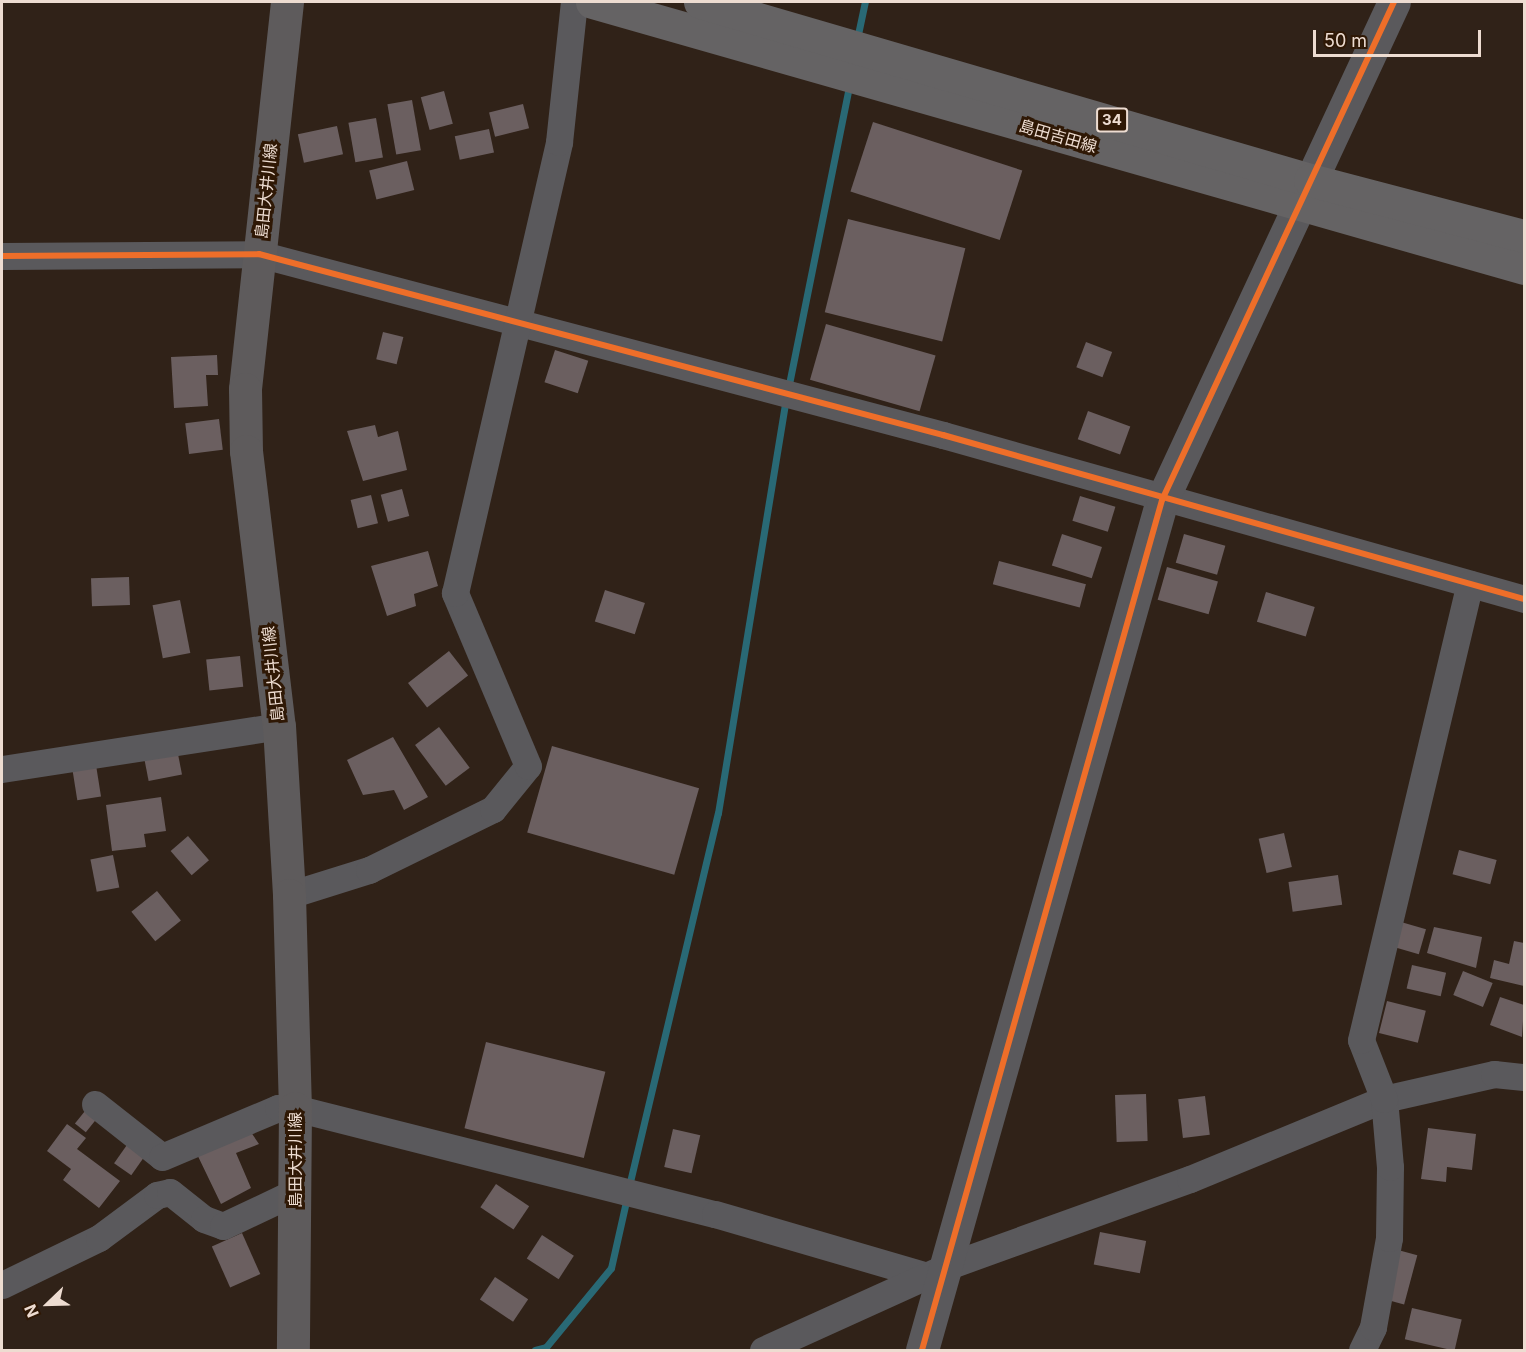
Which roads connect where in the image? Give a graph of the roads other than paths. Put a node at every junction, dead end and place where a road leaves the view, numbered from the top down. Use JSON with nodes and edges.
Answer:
{"nodes":[{"id":1,"x":287,"y":2,"type":"edge"},
{"id":2,"x":574,"y":2,"type":"edge"},
{"id":3,"x":592,"y":2,"type":"edge"},
{"id":4,"x":700,"y":2,"type":"edge"},
{"id":5,"x":1394,"y":2,"type":"edge"},
{"id":6,"x":1305,"y":192,"type":"junction"},
{"id":7,"x":1524,"y":236,"type":"edge"},
{"id":8,"x":260,"y":254,"type":"junction"},
{"id":9,"x":2,"y":256,"type":"edge"},
{"id":10,"x":1524,"y":268,"type":"edge"},
{"id":11,"x":518,"y":323,"type":"junction"},
{"id":12,"x":1162,"y":500,"type":"junction"},
{"id":13,"x":1470,"y":584,"type":"junction"},
{"id":14,"x":1524,"y":599,"type":"edge"},
{"id":15,"x":279,"y":726,"type":"junction"},
{"id":16,"x":2,"y":769,"type":"edge"},
{"id":17,"x":289,"y":896,"type":"junction"},
{"id":18,"x":1524,"y":1077,"type":"edge"},
{"id":19,"x":1384,"y":1098,"type":"junction"},
{"id":20,"x":95,"y":1104,"type":"dead end"},
{"id":21,"x":295,"y":1108,"type":"junction"},
{"id":22,"x":295,"y":1192,"type":"junction"},
{"id":23,"x":937,"y":1271,"type":"junction"},
{"id":24,"x":2,"y":1285,"type":"edge"},
{"id":25,"x":292,"y":1350,"type":"edge"},
{"id":26,"x":763,"y":1350,"type":"edge"},
{"id":27,"x":922,"y":1350,"type":"edge"},
{"id":28,"x":1362,"y":1350,"type":"edge"}],
"edges":[{"from":1,"to":8,"type":"main road","name":"島田大井川線"},
{"from":2,"to":11,"type":"street"},
{"from":3,"to":6,"type":"main road","name":"島田吉田線","number":"34"},
{"from":4,"to":6,"type":"main road","name":"島田吉田線","number":"34"},
{"from":5,"to":6,"type":"street"},
{"from":6,"to":7,"type":"main road","name":"島田吉田線","number":"34"},
{"from":6,"to":10,"type":"main road","name":"島田吉田線","number":"34"},
{"from":6,"to":12,"type":"street"},
{"from":8,"to":9,"type":"street"},
{"from":8,"to":11,"type":"street"},
{"from":8,"to":15,"type":"main road","name":"島田大井川線"},
{"from":11,"to":12,"type":"street"},
{"from":11,"to":17,"type":"street"},
{"from":12,"to":13,"type":"street"},
{"from":12,"to":23,"type":"street"},
{"from":13,"to":14,"type":"street"},
{"from":13,"to":19,"type":"street"},
{"from":15,"to":16,"type":"street"},
{"from":15,"to":17,"type":"main road","name":"島田大井川線"},
{"from":17,"to":21,"type":"main road","name":"島田大井川線"},
{"from":18,"to":19,"type":"street"},
{"from":19,"to":23,"type":"street"},
{"from":19,"to":28,"type":"street"},
{"from":20,"to":21,"type":"street"},
{"from":21,"to":22,"type":"main road","name":"島田大井川線"},
{"from":21,"to":23,"type":"street"},
{"from":22,"to":24,"type":"street"},
{"from":22,"to":25,"type":"main road","name":"島田大井川線"},
{"from":23,"to":26,"type":"street"},
{"from":23,"to":27,"type":"street"}]}
